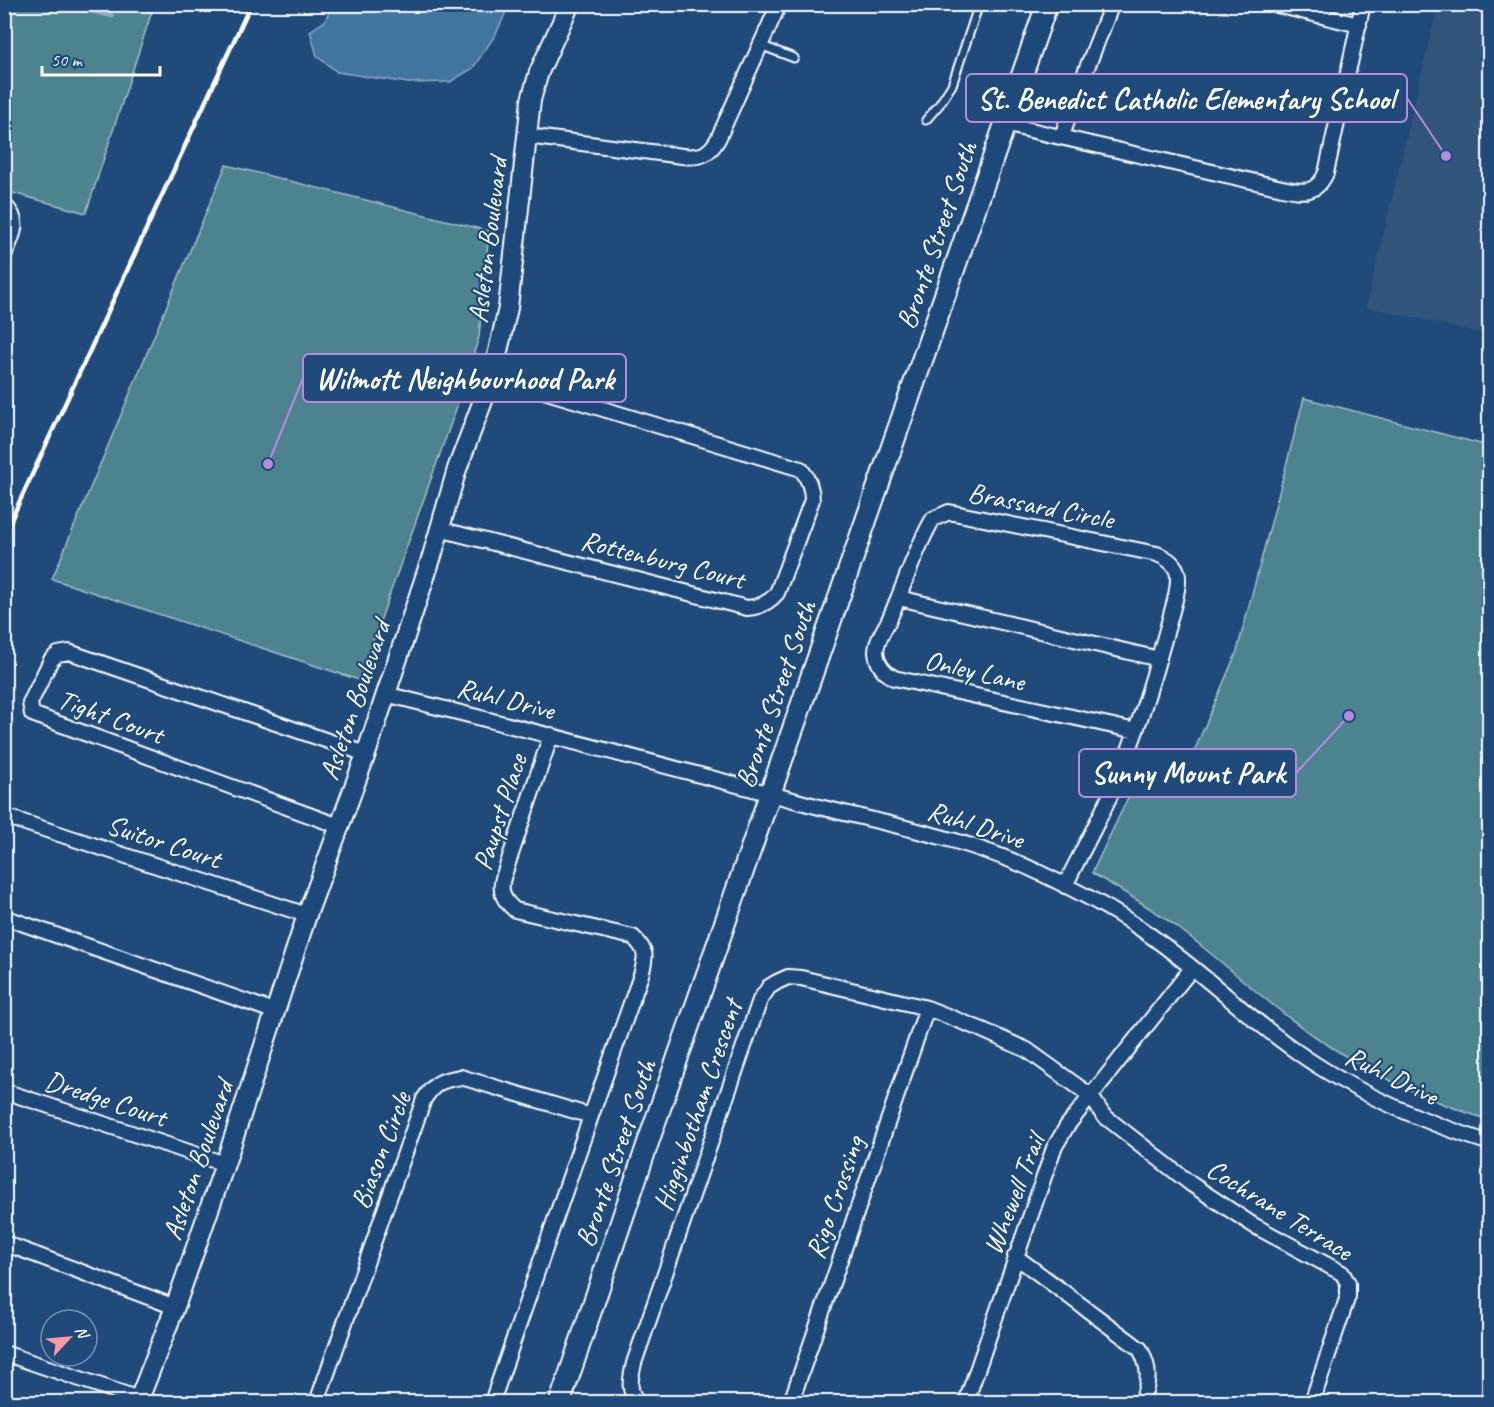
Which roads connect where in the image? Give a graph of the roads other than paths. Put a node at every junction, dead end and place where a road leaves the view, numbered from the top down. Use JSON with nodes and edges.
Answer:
{"nodes":[{"id":1,"x":570,"y":4,"type":"edge"},
{"id":2,"x":779,"y":4,"type":"edge"},
{"id":3,"x":979,"y":4,"type":"edge"},
{"id":4,"x":1047,"y":4,"type":"edge"},
{"id":5,"x":1112,"y":4,"type":"edge"},
{"id":6,"x":1273,"y":4,"type":"edge"},
{"id":7,"x":1364,"y":4,"type":"edge"},
{"id":8,"x":1359,"y":25,"type":"junction"},
{"id":9,"x":760,"y":45,"type":"junction"},
{"id":10,"x":794,"y":58,"type":"dead end"},
{"id":11,"x":926,"y":120,"type":"dead end"},
{"id":12,"x":1004,"y":124,"type":"junction"},
{"id":13,"x":527,"y":136,"type":"junction"},
{"id":14,"x":1062,"y":137,"type":"junction"},
{"id":15,"x":4,"y":205,"type":"edge"},
{"id":16,"x":4,"y":255,"type":"edge"},
{"id":17,"x":492,"y":377,"type":"junction"},
{"id":18,"x":440,"y":529,"type":"junction"},
{"id":19,"x":899,"y":598,"type":"junction"},
{"id":20,"x":1159,"y":659,"type":"junction"},
{"id":21,"x":385,"y":694,"type":"junction"},
{"id":22,"x":1136,"y":731,"type":"junction"},
{"id":23,"x":551,"y":735,"type":"junction"},
{"id":24,"x":366,"y":754,"type":"junction"},
{"id":25,"x":771,"y":793,"type":"junction"},
{"id":26,"x":4,"y":816,"type":"edge"},
{"id":27,"x":339,"y":826,"type":"junction"},
{"id":28,"x":1065,"y":886,"type":"junction"},
{"id":29,"x":307,"y":915,"type":"junction"},
{"id":30,"x":4,"y":917,"type":"edge"},
{"id":31,"x":1192,"y":968,"type":"junction"},
{"id":32,"x":927,"y":1008,"type":"junction"},
{"id":33,"x":276,"y":1012,"type":"junction"},
{"id":34,"x":4,"y":1091,"type":"edge"},
{"id":35,"x":1091,"y":1096,"type":"junction"},
{"id":36,"x":591,"y":1116,"type":"junction"},
{"id":37,"x":1490,"y":1143,"type":"edge"},
{"id":38,"x":225,"y":1164,"type":"junction"},
{"id":39,"x":4,"y":1243,"type":"edge"},
{"id":40,"x":1015,"y":1257,"type":"junction"},
{"id":41,"x":175,"y":1307,"type":"junction"},
{"id":42,"x":4,"y":1353,"type":"edge"},
{"id":43,"x":139,"y":1401,"type":"edge"},
{"id":44,"x":317,"y":1402,"type":"edge"},
{"id":45,"x":492,"y":1402,"type":"edge"},
{"id":46,"x":560,"y":1402,"type":"edge"},
{"id":47,"x":637,"y":1402,"type":"edge"},
{"id":48,"x":791,"y":1402,"type":"edge"},
{"id":49,"x":966,"y":1402,"type":"edge"},
{"id":50,"x":1142,"y":1402,"type":"edge"},
{"id":51,"x":1312,"y":1402,"type":"edge"}],
"edges":[{"from":1,"to":13,"type":"street","name":"Asleton Boulevard"},
{"from":2,"to":9,"type":"street"},
{"from":3,"to":11,"type":"lane"},
{"from":4,"to":12,"type":"main road","name":"Bronte Street South"},
{"from":5,"to":14,"type":"street"},
{"from":6,"to":8,"type":"street"},
{"from":7,"to":8,"type":"street"},
{"from":8,"to":14,"type":"street"},
{"from":9,"to":10,"type":"lane"},
{"from":9,"to":13,"type":"street"},
{"from":12,"to":14,"type":"street"},
{"from":12,"to":25,"type":"main road","name":"Bronte Street South"},
{"from":13,"to":17,"type":"street","name":"Asleton Boulevard"},
{"from":15,"to":16,"type":"street"},
{"from":17,"to":18,"type":"street","name":"Asleton Boulevard"},
{"from":17,"to":18,"type":"street","name":"Rottenburg Court"},
{"from":18,"to":21,"type":"street","name":"Asleton Boulevard"},
{"from":19,"to":20,"type":"street"},
{"from":19,"to":20,"type":"street","name":"Brassard Circle"},
{"from":19,"to":22,"type":"street","name":"Onley Lane"},
{"from":20,"to":22,"type":"street","name":"Brassard Circle"},
{"from":21,"to":23,"type":"street","name":"Ruhl Drive"},
{"from":21,"to":24,"type":"street","name":"Asleton Boulevard"},
{"from":22,"to":28,"type":"street","name":"Brassard Circle"},
{"from":23,"to":25,"type":"street","name":"Ruhl Drive"},
{"from":23,"to":36,"type":"street","name":"Paupst Place"},
{"from":24,"to":27,"type":"street","name":"Asleton Boulevard"},
{"from":24,"to":27,"type":"street","name":"Tight Court"},
{"from":25,"to":28,"type":"street","name":"Ruhl Drive"},
{"from":25,"to":46,"type":"main road","name":"Bronte Street South"},
{"from":26,"to":29,"type":"street","name":"Suitor Court"},
{"from":27,"to":29,"type":"street","name":"Asleton Boulevard"},
{"from":28,"to":31,"type":"street","name":"Ruhl Drive"},
{"from":29,"to":33,"type":"street","name":"Asleton Boulevard"},
{"from":30,"to":33,"type":"street"},
{"from":31,"to":35,"type":"street","name":"Whewell Trail"},
{"from":31,"to":37,"type":"street","name":"Ruhl Drive"},
{"from":32,"to":35,"type":"street","name":"Higginbotham Crescent"},
{"from":32,"to":47,"type":"street","name":"Higginbotham Crescent"},
{"from":32,"to":48,"type":"street","name":"Rigo Crossing"},
{"from":33,"to":38,"type":"street","name":"Asleton Boulevard"},
{"from":34,"to":38,"type":"street","name":"Dredge Court"},
{"from":35,"to":40,"type":"street","name":"Whewell Trail"},
{"from":35,"to":51,"type":"street","name":"Cochrane Terrace"},
{"from":36,"to":44,"type":"street","name":"Biason Circle"},
{"from":36,"to":45,"type":"street"},
{"from":38,"to":41,"type":"street","name":"Asleton Boulevard"},
{"from":39,"to":41,"type":"street"},
{"from":40,"to":49,"type":"street","name":"Whewell Trail"},
{"from":40,"to":50,"type":"street"},
{"from":41,"to":43,"type":"street","name":"Asleton Boulevard"},
{"from":42,"to":43,"type":"street"}]}
